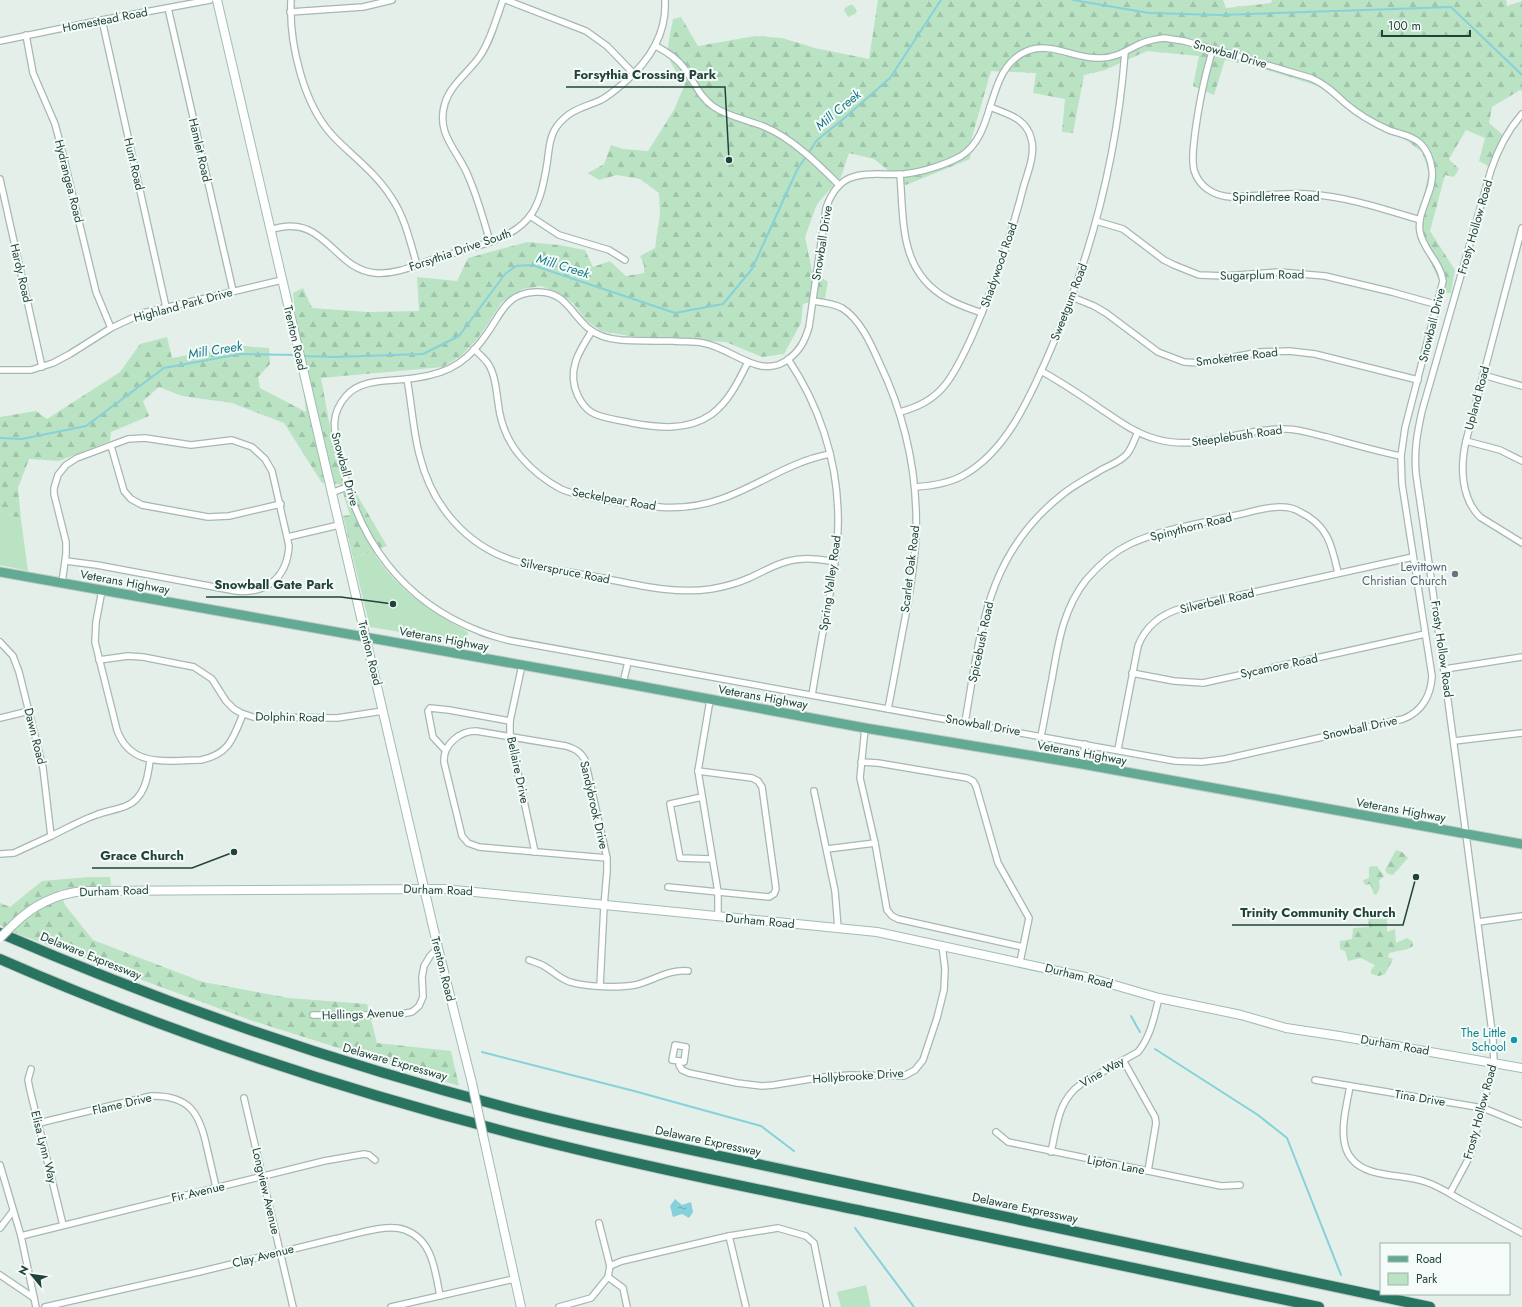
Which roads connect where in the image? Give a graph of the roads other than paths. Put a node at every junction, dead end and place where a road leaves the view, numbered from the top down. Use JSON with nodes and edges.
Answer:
{"nodes":[{"id":1,"x":210,"y":0,"type":"edge"},
{"id":2,"x":217,"y":0,"type":"edge"},
{"id":3,"x":291,"y":0,"type":"edge"},
{"id":4,"x":392,"y":0,"type":"edge"},
{"id":5,"x":505,"y":0,"type":"edge"},
{"id":6,"x":666,"y":0,"type":"edge"},
{"id":7,"x":168,"y":8,"type":"junction"},
{"id":8,"x":290,"y":12,"type":"junction"},
{"id":9,"x":102,"y":20,"type":"junction"},
{"id":10,"x":26,"y":35,"type":"junction"},
{"id":11,"x":0,"y":41,"type":"edge"},
{"id":12,"x":656,"y":46,"type":"junction"},
{"id":13,"x":1213,"y":49,"type":"junction"},
{"id":14,"x":1124,"y":52,"type":"junction"},
{"id":15,"x":634,"y":74,"type":"junction"},
{"id":16,"x":990,"y":107,"type":"junction"},
{"id":17,"x":1521,"y":117,"type":"edge"},
{"id":18,"x":900,"y":174,"type":"junction"},
{"id":19,"x":0,"y":180,"type":"edge"},
{"id":20,"x":839,"y":185,"type":"junction"},
{"id":21,"x":530,"y":216,"type":"junction"},
{"id":22,"x":1420,"y":220,"type":"junction"},
{"id":23,"x":1096,"y":222,"type":"junction"},
{"id":24,"x":1522,"y":228,"type":"edge"},
{"id":25,"x":270,"y":230,"type":"junction"},
{"id":26,"x":490,"y":242,"type":"junction"},
{"id":27,"x":625,"y":260,"type":"dead end"},
{"id":28,"x":417,"y":265,"type":"junction"},
{"id":29,"x":282,"y":280,"type":"junction"},
{"id":30,"x":233,"y":291,"type":"junction"},
{"id":31,"x":1072,"y":297,"type":"junction"},
{"id":32,"x":813,"y":301,"type":"junction"},
{"id":33,"x":1438,"y":305,"type":"junction"},
{"id":34,"x":166,"y":307,"type":"junction"},
{"id":35,"x":982,"y":313,"type":"junction"},
{"id":36,"x":111,"y":328,"type":"junction"},
{"id":37,"x":592,"y":331,"type":"junction"},
{"id":38,"x":474,"y":349,"type":"junction"},
{"id":39,"x":788,"y":359,"type":"junction"},
{"id":40,"x":748,"y":362,"type":"junction"},
{"id":41,"x":42,"y":367,"type":"junction"},
{"id":42,"x":0,"y":370,"type":"edge"},
{"id":43,"x":1041,"y":372,"type":"junction"},
{"id":44,"x":1483,"y":376,"type":"junction"},
{"id":45,"x":407,"y":379,"type":"junction"},
{"id":46,"x":1418,"y":380,"type":"junction"},
{"id":47,"x":1522,"y":386,"type":"edge"},
{"id":48,"x":900,"y":412,"type":"junction"},
{"id":49,"x":1138,"y":432,"type":"junction"},
{"id":50,"x":1466,"y":441,"type":"junction"},
{"id":51,"x":111,"y":446,"type":"junction"},
{"id":52,"x":830,"y":454,"type":"junction"},
{"id":53,"x":1401,"y":456,"type":"junction"},
{"id":54,"x":1522,"y":461,"type":"edge"},
{"id":55,"x":347,"y":487,"type":"junction"},
{"id":56,"x":915,"y":487,"type":"junction"},
{"id":57,"x":331,"y":493,"type":"junction"},
{"id":58,"x":281,"y":504,"type":"junction"},
{"id":59,"x":339,"y":525,"type":"junction"},
{"id":60,"x":288,"y":537,"type":"junction"},
{"id":61,"x":1522,"y":543,"type":"edge"},
{"id":62,"x":1414,"y":558,"type":"junction"},
{"id":63,"x":66,"y":561,"type":"junction"},
{"id":64,"x":835,"y":562,"type":"junction"},
{"id":65,"x":0,"y":572,"type":"edge"},
{"id":66,"x":1338,"y":573,"type":"junction"},
{"id":67,"x":62,"y":583,"type":"junction"},
{"id":68,"x":102,"y":590,"type":"junction"},
{"id":69,"x":1425,"y":634,"type":"junction"},
{"id":70,"x":365,"y":637,"type":"junction"},
{"id":71,"x":0,"y":642,"type":"edge"},
{"id":72,"x":1522,"y":657,"type":"edge"},
{"id":73,"x":99,"y":660,"type":"junction"},
{"id":74,"x":628,"y":662,"type":"junction"},
{"id":75,"x":522,"y":665,"type":"junction"},
{"id":76,"x":1444,"y":668,"type":"junction"},
{"id":77,"x":1132,"y":673,"type":"junction"},
{"id":78,"x":623,"y":683,"type":"junction"},
{"id":79,"x":812,"y":695,"type":"junction"},
{"id":80,"x":710,"y":700,"type":"junction"},
{"id":81,"x":888,"y":709,"type":"junction"},
{"id":82,"x":29,"y":711,"type":"junction"},
{"id":83,"x":384,"y":711,"type":"junction"},
{"id":84,"x":243,"y":714,"type":"junction"},
{"id":85,"x":0,"y":718,"type":"edge"},
{"id":86,"x":510,"y":721,"type":"junction"},
{"id":87,"x":965,"y":722,"type":"junction"},
{"id":88,"x":865,"y":728,"type":"junction"},
{"id":89,"x":1522,"y":733,"type":"edge"},
{"id":90,"x":510,"y":736,"type":"junction"},
{"id":91,"x":1041,"y":736,"type":"junction"},
{"id":92,"x":1454,"y":741,"type":"junction"},
{"id":93,"x":1085,"y":744,"type":"junction"},
{"id":94,"x":1118,"y":749,"type":"junction"},
{"id":95,"x":445,"y":750,"type":"junction"},
{"id":96,"x":150,"y":760,"type":"junction"},
{"id":97,"x":861,"y":762,"type":"junction"},
{"id":98,"x":1082,"y":764,"type":"junction"},
{"id":99,"x":698,"y":771,"type":"junction"},
{"id":100,"x":814,"y":791,"type":"dead end"},
{"id":101,"x":702,"y":797,"type":"junction"},
{"id":102,"x":1466,"y":834,"type":"junction"},
{"id":103,"x":51,"y":836,"type":"junction"},
{"id":104,"x":875,"y":843,"type":"junction"},
{"id":105,"x":1522,"y":844,"type":"edge"},
{"id":106,"x":827,"y":850,"type":"junction"},
{"id":107,"x":535,"y":852,"type":"junction"},
{"id":108,"x":0,"y":854,"type":"edge"},
{"id":109,"x":607,"y":858,"type":"junction"},
{"id":110,"x":712,"y":859,"type":"junction"},
{"id":111,"x":668,"y":887,"type":"dead end"},
{"id":112,"x":425,"y":889,"type":"junction"},
{"id":113,"x":718,"y":892,"type":"junction"},
{"id":114,"x":604,"y":906,"type":"junction"},
{"id":115,"x":1522,"y":916,"type":"edge"},
{"id":116,"x":718,"y":917,"type":"junction"},
{"id":117,"x":1478,"y":922,"type":"junction"},
{"id":118,"x":838,"y":928,"type":"junction"},
{"id":119,"x":0,"y":933,"type":"edge"},
{"id":120,"x":0,"y":938,"type":"edge"},
{"id":121,"x":942,"y":945,"type":"junction"},
{"id":122,"x":1023,"y":947,"type":"junction"},
{"id":123,"x":438,"y":948,"type":"junction"},
{"id":124,"x":0,"y":959,"type":"edge"},
{"id":125,"x":529,"y":960,"type":"dead end"},
{"id":126,"x":1020,"y":962,"type":"junction"},
{"id":127,"x":688,"y":971,"type":"dead end"},
{"id":128,"x":600,"y":986,"type":"junction"},
{"id":129,"x":1159,"y":998,"type":"junction"},
{"id":130,"x":313,"y":1016,"type":"dead end"},
{"id":131,"x":1123,"y":1060,"type":"junction"},
{"id":132,"x":680,"y":1061,"type":"dead end"},
{"id":133,"x":1494,"y":1063,"type":"junction"},
{"id":134,"x":1522,"y":1068,"type":"edge"},
{"id":135,"x":31,"y":1069,"type":"dead end"},
{"id":136,"x":1315,"y":1080,"type":"dead end"},
{"id":137,"x":1350,"y":1086,"type":"junction"},
{"id":138,"x":244,"y":1098,"type":"dead end"},
{"id":139,"x":1483,"y":1108,"type":"junction"},
{"id":140,"x":39,"y":1124,"type":"junction"},
{"id":141,"x":1522,"y":1124,"type":"edge"},
{"id":142,"x":996,"y":1132,"type":"dead end"},
{"id":143,"x":1051,"y":1152,"type":"junction"},
{"id":144,"x":375,"y":1160,"type":"dead end"},
{"id":145,"x":0,"y":1165,"type":"edge"},
{"id":146,"x":1148,"y":1171,"type":"junction"},
{"id":147,"x":263,"y":1177,"type":"junction"},
{"id":148,"x":0,"y":1182,"type":"edge"},
{"id":149,"x":1240,"y":1185,"type":"dead end"},
{"id":150,"x":5,"y":1186,"type":"junction"},
{"id":151,"x":216,"y":1188,"type":"junction"},
{"id":152,"x":1450,"y":1194,"type":"junction"},
{"id":153,"x":13,"y":1211,"type":"junction"},
{"id":154,"x":599,"y":1223,"type":"dead end"},
{"id":155,"x":63,"y":1225,"type":"junction"},
{"id":156,"x":0,"y":1228,"type":"edge"},
{"id":157,"x":1522,"y":1233,"type":"edge"},
{"id":158,"x":21,"y":1236,"type":"junction"},
{"id":159,"x":729,"y":1236,"type":"junction"},
{"id":160,"x":280,"y":1252,"type":"junction"},
{"id":161,"x":610,"y":1266,"type":"junction"},
{"id":162,"x":0,"y":1275,"type":"edge"},
{"id":163,"x":608,"y":1277,"type":"junction"},
{"id":164,"x":514,"y":1279,"type":"junction"},
{"id":165,"x":440,"y":1296,"type":"junction"},
{"id":166,"x":34,"y":1298,"type":"junction"},
{"id":167,"x":36,"y":1307,"type":"edge"},
{"id":168,"x":45,"y":1307,"type":"edge"},
{"id":169,"x":293,"y":1307,"type":"edge"},
{"id":170,"x":391,"y":1307,"type":"edge"},
{"id":171,"x":521,"y":1307,"type":"edge"},
{"id":172,"x":559,"y":1307,"type":"edge"},
{"id":173,"x":627,"y":1307,"type":"edge"},
{"id":174,"x":746,"y":1307,"type":"edge"},
{"id":175,"x":827,"y":1307,"type":"edge"},
{"id":176,"x":1319,"y":1307,"type":"edge"},
{"id":177,"x":1430,"y":1307,"type":"edge"}],
"edges":[{"from":1,"to":7,"type":"street","name":"Homestead Road"},
{"from":2,"to":25,"type":"main road","name":"Trenton Road"},
{"from":3,"to":8,"type":"street"},
{"from":4,"to":8,"type":"street"},
{"from":5,"to":15,"type":"street"},
{"from":5,"to":26,"type":"street"},
{"from":6,"to":12,"type":"street","name":"Forsythia Drive South"},
{"from":7,"to":9,"type":"street","name":"Homestead Road"},
{"from":7,"to":30,"type":"street","name":"Hamlet Road"},
{"from":8,"to":28,"type":"street"},
{"from":9,"to":10,"type":"street","name":"Homestead Road"},
{"from":9,"to":34,"type":"street","name":"Hunt Road"},
{"from":10,"to":11,"type":"street","name":"Homestead Road"},
{"from":10,"to":36,"type":"street","name":"Hydrangea Road"},
{"from":12,"to":15,"type":"street","name":"Forsythia Drive South"},
{"from":12,"to":20,"type":"street"},
{"from":13,"to":14,"type":"street","name":"Snowball Drive"},
{"from":13,"to":22,"type":"street","name":"Snowball Drive"},
{"from":13,"to":22,"type":"street","name":"Spindletree Road"},
{"from":14,"to":16,"type":"street","name":"Snowball Drive"},
{"from":14,"to":23,"type":"street","name":"Sweetgum Road"},
{"from":15,"to":21,"type":"street","name":"Forsythia Drive South"},
{"from":16,"to":18,"type":"street","name":"Snowball Drive"},
{"from":16,"to":35,"type":"street","name":"Shadywood Road"},
{"from":17,"to":76,"type":"street","name":"Frosty Hollow Road"},
{"from":18,"to":20,"type":"street","name":"Snowball Drive"},
{"from":18,"to":35,"type":"street"},
{"from":19,"to":41,"type":"street","name":"Hardy Road"},
{"from":20,"to":32,"type":"street","name":"Snowball Drive"},
{"from":21,"to":26,"type":"street","name":"Forsythia Drive South"},
{"from":21,"to":27,"type":"street"},
{"from":22,"to":33,"type":"street","name":"Snowball Drive"},
{"from":23,"to":31,"type":"street","name":"Sweetgum Road"},
{"from":23,"to":33,"type":"street","name":"Sugarplum Road"},
{"from":24,"to":44,"type":"street","name":"Upland Road"},
{"from":25,"to":28,"type":"street","name":"Forsythia Drive South"},
{"from":25,"to":29,"type":"main road","name":"Trenton Road"},
{"from":26,"to":28,"type":"street","name":"Forsythia Drive South"},
{"from":29,"to":30,"type":"street","name":"Highland Park Drive"},
{"from":29,"to":57,"type":"main road","name":"Trenton Road"},
{"from":30,"to":34,"type":"street","name":"Highland Park Drive"},
{"from":31,"to":43,"type":"street","name":"Sweetgum Road"},
{"from":31,"to":46,"type":"street","name":"Smoketree Road"},
{"from":32,"to":39,"type":"street","name":"Snowball Drive"},
{"from":32,"to":48,"type":"street","name":"Scarlet Oak Road"},
{"from":33,"to":46,"type":"street","name":"Snowball Drive"},
{"from":34,"to":36,"type":"street","name":"Highland Park Drive"},
{"from":35,"to":48,"type":"street","name":"Shadywood Road"},
{"from":36,"to":41,"type":"street","name":"Highland Park Drive"},
{"from":37,"to":38,"type":"street","name":"Snowball Drive"},
{"from":37,"to":40,"type":"street","name":"Snowball Drive"},
{"from":37,"to":40,"type":"street"},
{"from":38,"to":45,"type":"street","name":"Snowball Drive"},
{"from":38,"to":52,"type":"street","name":"Seckelpear Road"},
{"from":39,"to":40,"type":"street","name":"Snowball Drive"},
{"from":39,"to":52,"type":"street","name":"Spring Valley Road"},
{"from":41,"to":42,"type":"street","name":"Highland Park Drive"},
{"from":43,"to":49,"type":"street","name":"Steeplebush Road"},
{"from":43,"to":56,"type":"street","name":"Sweetgum Road"},
{"from":44,"to":47,"type":"street"},
{"from":44,"to":50,"type":"street","name":"Upland Road"},
{"from":45,"to":55,"type":"street","name":"Snowball Drive"},
{"from":45,"to":64,"type":"street","name":"Silverspruce Road"},
{"from":46,"to":53,"type":"street","name":"Snowball Drive"},
{"from":48,"to":56,"type":"street","name":"Scarlet Oak Road"},
{"from":49,"to":53,"type":"street","name":"Steeplebush Road"},
{"from":49,"to":87,"type":"street","name":"Spicebush Road"},
{"from":50,"to":54,"type":"street"},
{"from":50,"to":61,"type":"street","name":"Upland Road"},
{"from":51,"to":58,"type":"street"},
{"from":51,"to":58,"type":"street"},
{"from":51,"to":63,"type":"street"},
{"from":52,"to":64,"type":"street","name":"Spring Valley Road"},
{"from":53,"to":62,"type":"street","name":"Snowball Drive"},
{"from":55,"to":57,"type":"street"},
{"from":55,"to":74,"type":"street","name":"Snowball Drive"},
{"from":56,"to":81,"type":"street","name":"Scarlet Oak Road"},
{"from":57,"to":59,"type":"main road","name":"Trenton Road"},
{"from":58,"to":60,"type":"street"},
{"from":59,"to":60,"type":"street"},
{"from":59,"to":70,"type":"main road","name":"Trenton Road"},
{"from":60,"to":63,"type":"street"},
{"from":62,"to":66,"type":"street","name":"Silverbell Road"},
{"from":62,"to":69,"type":"street","name":"Snowball Drive"},
{"from":63,"to":67,"type":"street"},
{"from":64,"to":79,"type":"street","name":"Spring Valley Road"},
{"from":65,"to":67,"type":"main road","name":"Veterans Highway"},
{"from":66,"to":77,"type":"street","name":"Silverbell Road"},
{"from":66,"to":91,"type":"street","name":"Spinythorn Road"},
{"from":67,"to":68,"type":"main road","name":"Veterans Highway"},
{"from":68,"to":70,"type":"main road","name":"Veterans Highway"},
{"from":68,"to":73,"type":"street"},
{"from":69,"to":77,"type":"street","name":"Sycamore Road"},
{"from":69,"to":94,"type":"street","name":"Snowball Drive"},
{"from":70,"to":75,"type":"main road","name":"Veterans Highway"},
{"from":70,"to":83,"type":"main road","name":"Trenton Road"},
{"from":71,"to":82,"type":"street","name":"Dawn Road"},
{"from":72,"to":76,"type":"street"},
{"from":73,"to":84,"type":"street","name":"Dolphin Road"},
{"from":73,"to":96,"type":"street"},
{"from":74,"to":78,"type":"street"},
{"from":74,"to":79,"type":"street","name":"Snowball Drive"},
{"from":75,"to":78,"type":"main road","name":"Veterans Highway"},
{"from":75,"to":86,"type":"street","name":"Bellaire Drive"},
{"from":76,"to":92,"type":"street","name":"Frosty Hollow Road"},
{"from":77,"to":94,"type":"street","name":"Silverbell Road"},
{"from":78,"to":80,"type":"main road","name":"Veterans Highway"},
{"from":79,"to":81,"type":"street","name":"Snowball Drive"},
{"from":80,"to":88,"type":"main road","name":"Veterans Highway"},
{"from":80,"to":99,"type":"street"},
{"from":81,"to":87,"type":"street","name":"Snowball Drive"},
{"from":82,"to":85,"type":"street"},
{"from":82,"to":103,"type":"street","name":"Dawn Road"},
{"from":83,"to":84,"type":"street","name":"Dolphin Road"},
{"from":83,"to":112,"type":"main road","name":"Trenton Road"},
{"from":84,"to":96,"type":"street"},
{"from":86,"to":90,"type":"street","name":"Bellaire Drive"},
{"from":86,"to":95,"type":"street"},
{"from":87,"to":91,"type":"street","name":"Snowball Drive"},
{"from":88,"to":97,"type":"street"},
{"from":88,"to":98,"type":"main road","name":"Veterans Highway"},
{"from":89,"to":92,"type":"street"},
{"from":90,"to":95,"type":"street","name":"Sandybrook Drive"},
{"from":90,"to":107,"type":"street","name":"Bellaire Drive"},
{"from":90,"to":109,"type":"street","name":"Sandybrook Drive"},
{"from":91,"to":93,"type":"street","name":"Snowball Drive"},
{"from":92,"to":102,"type":"street","name":"Frosty Hollow Road"},
{"from":93,"to":94,"type":"street","name":"Snowball Drive"},
{"from":93,"to":98,"type":"street"},
{"from":95,"to":107,"type":"street","name":"Sandybrook Drive"},
{"from":96,"to":103,"type":"street"},
{"from":97,"to":104,"type":"street"},
{"from":97,"to":122,"type":"street"},
{"from":98,"to":102,"type":"main road","name":"Veterans Highway"},
{"from":99,"to":101,"type":"street"},
{"from":99,"to":113,"type":"street"},
{"from":100,"to":106,"type":"street"},
{"from":101,"to":110,"type":"street"},
{"from":101,"to":110,"type":"street"},
{"from":102,"to":105,"type":"main road","name":"Veterans Highway"},
{"from":102,"to":117,"type":"street","name":"Frosty Hollow Road"},
{"from":103,"to":108,"type":"street"},
{"from":104,"to":106,"type":"street"},
{"from":104,"to":122,"type":"street"},
{"from":106,"to":118,"type":"street"},
{"from":107,"to":109,"type":"street","name":"Sandybrook Drive"},
{"from":109,"to":114,"type":"street","name":"Sandybrook Drive"},
{"from":110,"to":113,"type":"street"},
{"from":111,"to":113,"type":"street"},
{"from":112,"to":114,"type":"main road","name":"Durham Road"},
{"from":112,"to":120,"type":"main road","name":"Durham Road","bridge":true},
{"from":112,"to":123,"type":"main road","name":"Trenton Road"},
{"from":113,"to":116,"type":"street"},
{"from":114,"to":116,"type":"main road","name":"Durham Road"},
{"from":114,"to":128,"type":"street","name":"Sandybrook Drive"},
{"from":115,"to":117,"type":"street"},
{"from":116,"to":118,"type":"main road","name":"Durham Road"},
{"from":117,"to":133,"type":"street","name":"Frosty Hollow Road"},
{"from":118,"to":121,"type":"main road","name":"Durham Road"},
{"from":119,"to":177,"type":"highway","name":"Delaware Expressway"},
{"from":121,"to":126,"type":"main road","name":"Durham Road"},
{"from":121,"to":132,"type":"street","name":"Hollybrooke Drive"},
{"from":122,"to":126,"type":"street"},
{"from":123,"to":130,"type":"street","name":"Hellings Avenue"},
{"from":123,"to":164,"type":"main road","name":"Trenton Road","bridge":true},
{"from":124,"to":176,"type":"highway"},
{"from":125,"to":128,"type":"street"},
{"from":126,"to":129,"type":"main road","name":"Durham Road"},
{"from":127,"to":128,"type":"street"},
{"from":129,"to":131,"type":"street","name":"Vine Way"},
{"from":129,"to":133,"type":"main road","name":"Durham Road"},
{"from":131,"to":143,"type":"street","name":"Vine Way"},
{"from":131,"to":146,"type":"street"},
{"from":133,"to":134,"type":"main road","name":"Durham Road"},
{"from":133,"to":139,"type":"street","name":"Frosty Hollow Road"},
{"from":135,"to":140,"type":"street","name":"Elisa Lynn Way"},
{"from":136,"to":137,"type":"street","name":"Tina Drive"},
{"from":137,"to":139,"type":"street","name":"Tina Drive"},
{"from":137,"to":152,"type":"street"},
{"from":138,"to":147,"type":"street","name":"Longview Avenue"},
{"from":139,"to":141,"type":"street","name":"Tina Drive"},
{"from":139,"to":152,"type":"street","name":"Frosty Hollow Road"},
{"from":140,"to":151,"type":"street","name":"Flame Drive"},
{"from":140,"to":155,"type":"street","name":"Elisa Lynn Way"},
{"from":142,"to":143,"type":"street","name":"Lipton Lane"},
{"from":143,"to":146,"type":"street","name":"Lipton Lane"},
{"from":144,"to":147,"type":"street","name":"Fir Avenue"},
{"from":145,"to":150,"type":"street"},
{"from":146,"to":149,"type":"street","name":"Lipton Lane"},
{"from":147,"to":151,"type":"street","name":"Fir Avenue"},
{"from":147,"to":160,"type":"street","name":"Longview Avenue"},
{"from":148,"to":150,"type":"street"},
{"from":150,"to":153,"type":"street"},
{"from":151,"to":155,"type":"street","name":"Fir Avenue"},
{"from":152,"to":157,"type":"street"},
{"from":153,"to":156,"type":"street"},
{"from":153,"to":158,"type":"street"},
{"from":154,"to":161,"type":"street"},
{"from":155,"to":158,"type":"street","name":"Fir Avenue"},
{"from":158,"to":166,"type":"street"},
{"from":159,"to":161,"type":"street"},
{"from":159,"to":174,"type":"street"},
{"from":159,"to":175,"type":"street"},
{"from":160,"to":165,"type":"street","name":"Clay Avenue"},
{"from":160,"to":168,"type":"street","name":"Clay Avenue"},
{"from":160,"to":169,"type":"street","name":"Longview Avenue"},
{"from":161,"to":163,"type":"street"},
{"from":162,"to":166,"type":"street"},
{"from":163,"to":172,"type":"street"},
{"from":163,"to":173,"type":"street"},
{"from":164,"to":165,"type":"street"},
{"from":164,"to":171,"type":"main road","name":"Trenton Road"},
{"from":165,"to":170,"type":"street"},
{"from":166,"to":167,"type":"street"}]}
